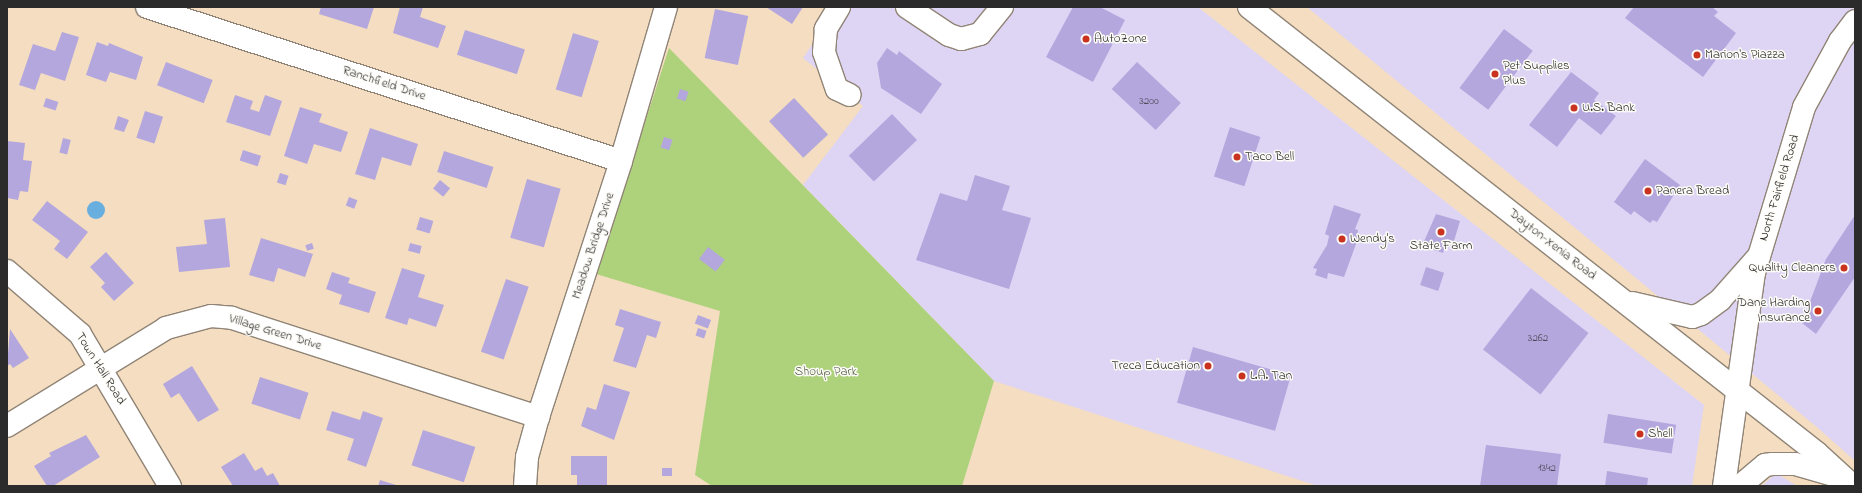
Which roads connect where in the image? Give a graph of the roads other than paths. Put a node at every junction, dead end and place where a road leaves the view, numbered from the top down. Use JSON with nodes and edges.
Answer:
{"nodes":[{"id":1,"x":147,"y":7,"type":"edge"},
{"id":2,"x":666,"y":7,"type":"edge"},
{"id":3,"x":839,"y":7,"type":"edge"},
{"id":4,"x":907,"y":7,"type":"edge"},
{"id":5,"x":1002,"y":7,"type":"edge"},
{"id":6,"x":1249,"y":7,"type":"edge"},
{"id":7,"x":1855,"y":21,"type":"edge"},
{"id":8,"x":850,"y":95,"type":"dead end"},
{"id":9,"x":621,"y":161,"type":"junction"},
{"id":10,"x":1760,"y":255,"type":"junction"},
{"id":11,"x":7,"y":271,"type":"edge"},
{"id":12,"x":1625,"y":302,"type":"junction"},
{"id":13,"x":101,"y":368,"type":"junction"},
{"id":14,"x":1737,"y":392,"type":"junction"},
{"id":15,"x":538,"y":417,"type":"junction"},
{"id":16,"x":7,"y":426,"type":"edge"},
{"id":17,"x":1849,"y":482,"type":"edge"},
{"id":18,"x":170,"y":486,"type":"edge"},
{"id":19,"x":525,"y":486,"type":"edge"},
{"id":20,"x":1724,"y":486,"type":"edge"},
{"id":21,"x":1740,"y":486,"type":"edge"}],
"edges":[{"from":1,"to":9,"type":"street","name":"Ranchfield Drive"},
{"from":2,"to":9,"type":"street","name":"Meadow Bridge Drive"},
{"from":3,"to":8,"type":"street"},
{"from":4,"to":5,"type":"street"},
{"from":6,"to":12,"type":"street","name":"Dayton-Xenia Road"},
{"from":7,"to":10,"type":"street","name":"North Fairfield Road"},
{"from":9,"to":15,"type":"street","name":"Meadow Bridge Drive"},
{"from":10,"to":12,"type":"street"},
{"from":10,"to":14,"type":"street","name":"North Fairfield Road"},
{"from":11,"to":13,"type":"street","name":"Town Hall Road"},
{"from":12,"to":14,"type":"street","name":"Dayton-Xenia Road"},
{"from":13,"to":15,"type":"street","name":"Village Green Drive"},
{"from":13,"to":16,"type":"street","name":"Village Green Drive"},
{"from":13,"to":18,"type":"street","name":"Town Hall Road"},
{"from":14,"to":17,"type":"street","name":"Dayton-Xenia Road"},
{"from":14,"to":20,"type":"street","name":"North Fairfield Road"},
{"from":15,"to":19,"type":"street","name":"Meadow Bridge Drive"},
{"from":17,"to":21,"type":"street"}]}
